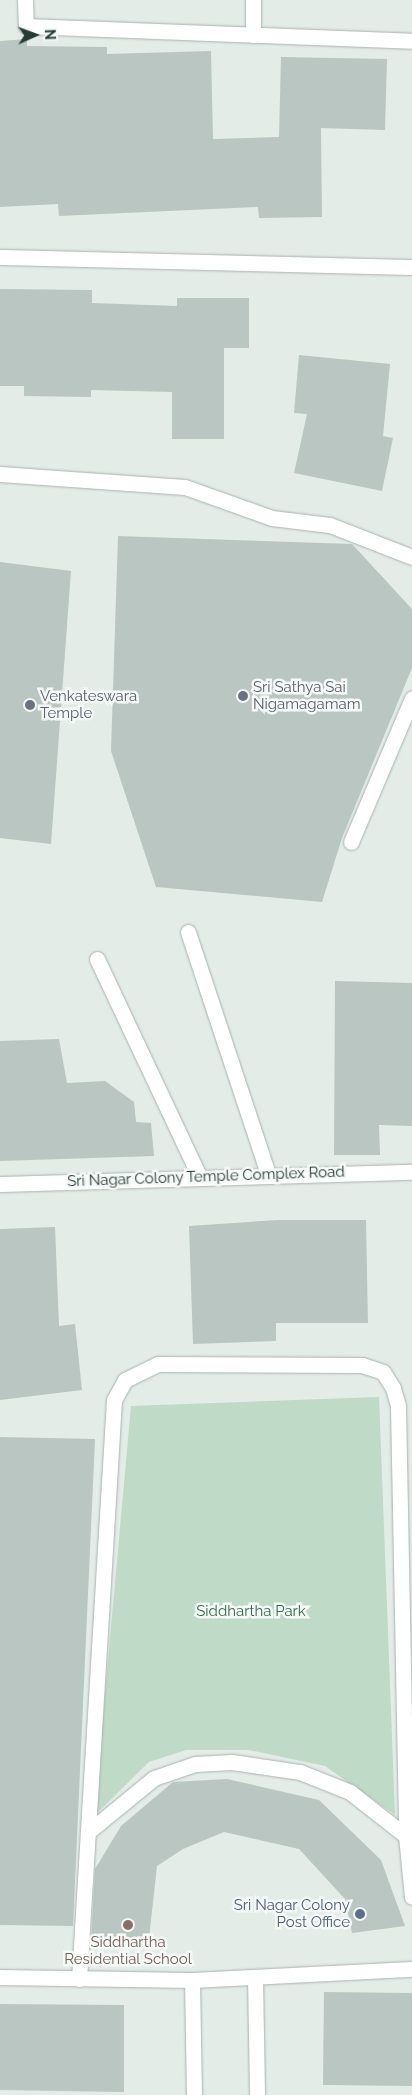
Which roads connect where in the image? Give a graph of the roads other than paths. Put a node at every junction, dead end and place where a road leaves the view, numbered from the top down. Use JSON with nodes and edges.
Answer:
{"nodes":[{"id":1,"x":25,"y":0,"type":"edge"},
{"id":2,"x":253,"y":0,"type":"edge"},
{"id":3,"x":253,"y":35,"type":"junction"},
{"id":4,"x":412,"y":41,"type":"edge"},
{"id":5,"x":0,"y":257,"type":"edge"},
{"id":6,"x":412,"y":267,"type":"edge"},
{"id":7,"x":0,"y":474,"type":"edge"},
{"id":8,"x":412,"y":557,"type":"edge"},
{"id":9,"x":412,"y":698,"type":"edge"},
{"id":10,"x":351,"y":842,"type":"dead end"},
{"id":11,"x":188,"y":932,"type":"dead end"},
{"id":12,"x":97,"y":959,"type":"dead end"},
{"id":13,"x":412,"y":1172,"type":"edge"},
{"id":14,"x":268,"y":1174,"type":"junction"},
{"id":15,"x":199,"y":1176,"type":"junction"},
{"id":16,"x":0,"y":1184,"type":"edge"},
{"id":17,"x":88,"y":1832,"type":"junction"},
{"id":18,"x":406,"y":1836,"type":"junction"},
{"id":19,"x":412,"y":1897,"type":"edge"},
{"id":20,"x":412,"y":1969,"type":"edge"},
{"id":21,"x":0,"y":1976,"type":"edge"},
{"id":22,"x":255,"y":1978,"type":"junction"},
{"id":23,"x":78,"y":1979,"type":"junction"},
{"id":24,"x":192,"y":1980,"type":"junction"},
{"id":25,"x":194,"y":2095,"type":"edge"},
{"id":26,"x":257,"y":2095,"type":"edge"}],
"edges":[{"from":1,"to":3,"type":"street"},
{"from":2,"to":3,"type":"street"},
{"from":3,"to":4,"type":"street"},
{"from":5,"to":6,"type":"street"},
{"from":7,"to":8,"type":"street"},
{"from":9,"to":10,"type":"street"},
{"from":11,"to":14,"type":"street"},
{"from":12,"to":15,"type":"street"},
{"from":13,"to":14,"type":"street","name":"Sri Nagar Colony Temple Complex Road"},
{"from":14,"to":15,"type":"street","name":"Sri Nagar Colony Temple Complex Road"},
{"from":15,"to":16,"type":"street","name":"Sri Nagar Colony Temple Complex Road"},
{"from":17,"to":18,"type":"street"},
{"from":17,"to":18,"type":"street"},
{"from":17,"to":23,"type":"street"},
{"from":18,"to":19,"type":"street"},
{"from":20,"to":22,"type":"street"},
{"from":21,"to":23,"type":"street"},
{"from":22,"to":24,"type":"street"},
{"from":22,"to":26,"type":"street"},
{"from":23,"to":24,"type":"street"},
{"from":24,"to":25,"type":"street"}]}
